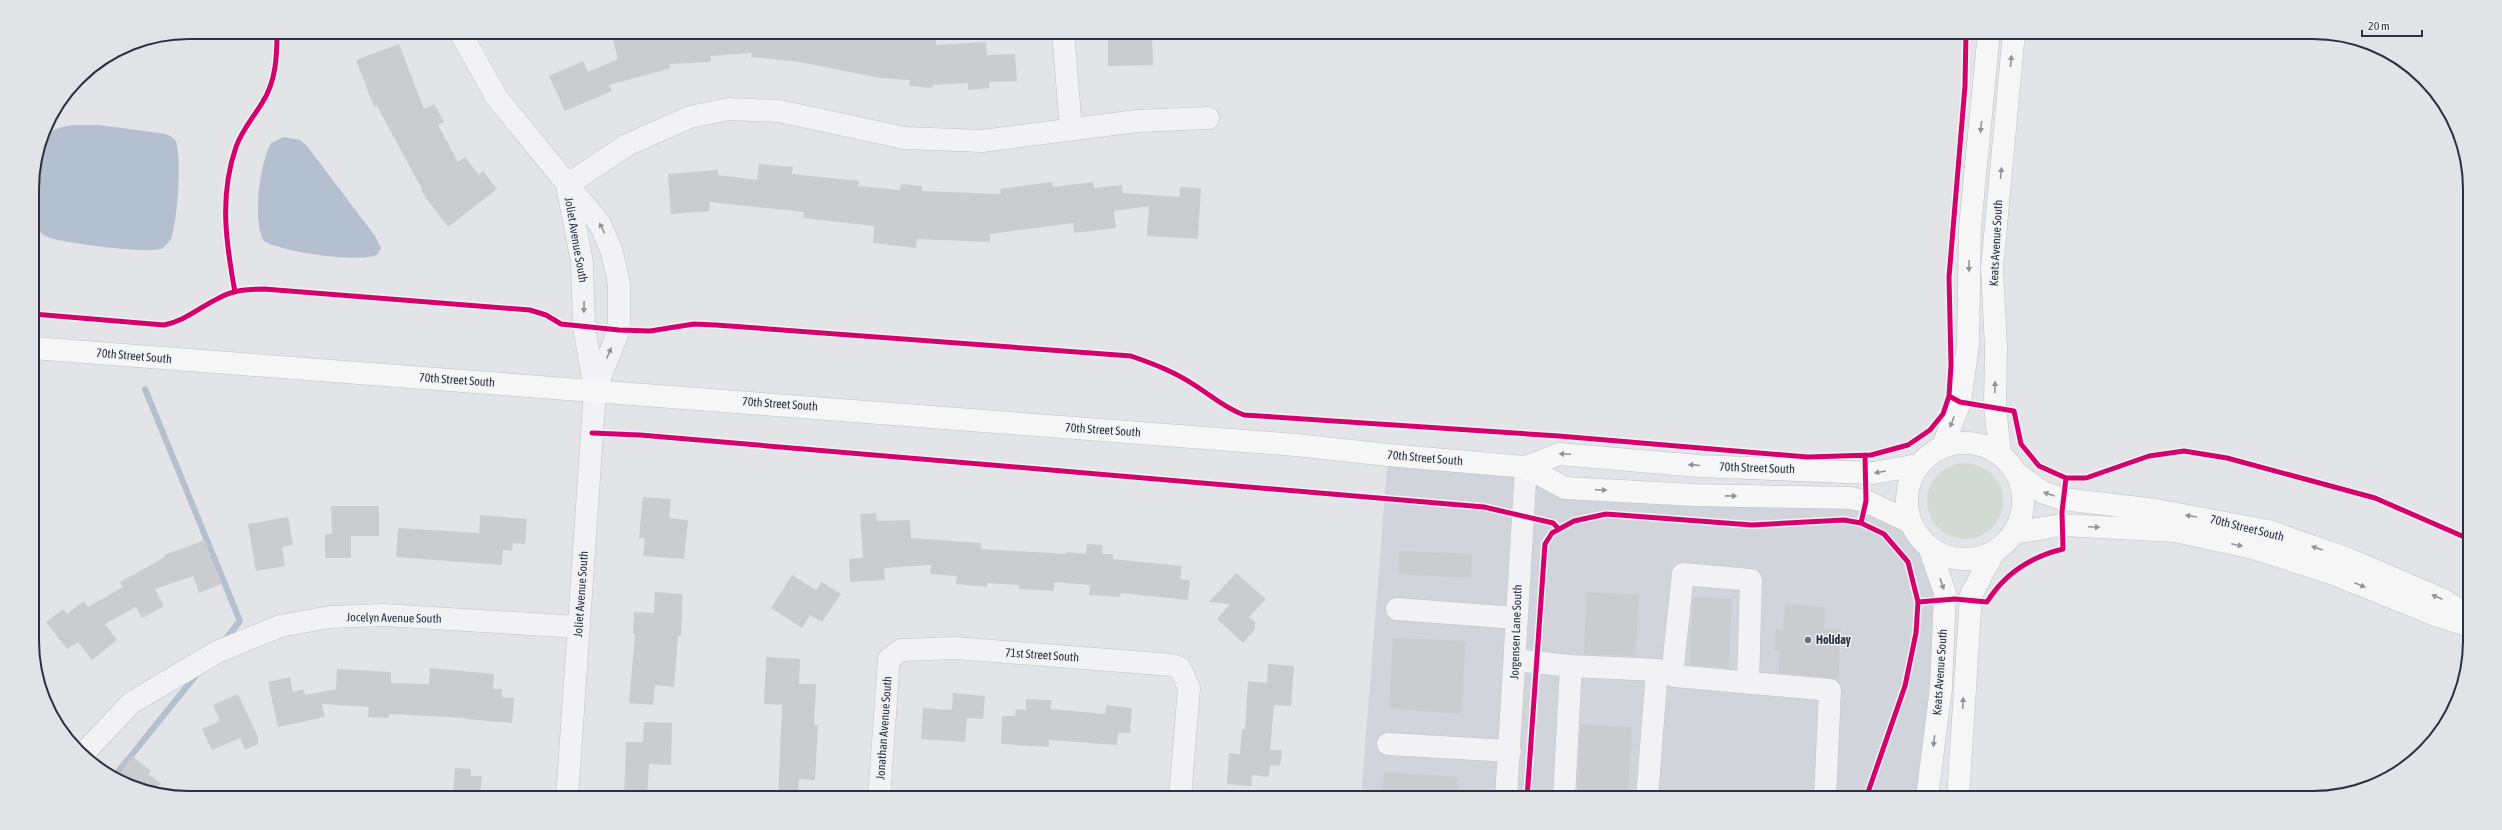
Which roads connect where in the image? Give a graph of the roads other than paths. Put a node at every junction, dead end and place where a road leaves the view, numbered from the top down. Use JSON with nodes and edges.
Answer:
{"nodes":[{"id":1,"x":464,"y":39,"type":"edge"},
{"id":2,"x":1064,"y":39,"type":"edge"},
{"id":3,"x":1988,"y":39,"type":"edge"},
{"id":4,"x":2013,"y":39,"type":"edge"},
{"id":5,"x":1208,"y":118,"type":"dead end"},
{"id":6,"x":1071,"y":129,"type":"junction"},
{"id":7,"x":567,"y":185,"type":"junction"},
{"id":8,"x":39,"y":348,"type":"edge"},
{"id":9,"x":595,"y":390,"type":"junction"},
{"id":10,"x":1943,"y":446,"type":"junction"},
{"id":11,"x":2000,"y":453,"type":"junction"},
{"id":12,"x":1918,"y":465,"type":"junction"},
{"id":13,"x":1526,"y":467,"type":"junction"},
{"id":14,"x":2016,"y":473,"type":"junction"},
{"id":15,"x":1910,"y":522,"type":"junction"},
{"id":16,"x":2014,"y":533,"type":"junction"},
{"id":17,"x":1929,"y":547,"type":"junction"},
{"id":18,"x":1994,"y":552,"type":"junction"},
{"id":19,"x":1397,"y":609,"type":"dead end"},
{"id":20,"x":2463,"y":613,"type":"edge"},
{"id":21,"x":1516,"y":618,"type":"junction"},
{"id":22,"x":2463,"y":624,"type":"edge"},
{"id":23,"x":579,"y":627,"type":"junction"},
{"id":24,"x":889,"y":659,"type":"joint"},
{"id":25,"x":1515,"y":660,"type":"junction"},
{"id":26,"x":1571,"y":666,"type":"junction"},
{"id":27,"x":1664,"y":672,"type":"junction"},
{"id":28,"x":1748,"y":682,"type":"junction"},
{"id":29,"x":1388,"y":744,"type":"dead end"},
{"id":30,"x":86,"y":750,"type":"edge"},
{"id":31,"x":1510,"y":751,"type":"junction"},
{"id":32,"x":567,"y":791,"type":"edge"},
{"id":33,"x":879,"y":791,"type":"edge"},
{"id":34,"x":1181,"y":791,"type":"edge"},
{"id":35,"x":1507,"y":791,"type":"edge"},
{"id":36,"x":1564,"y":791,"type":"edge"},
{"id":37,"x":1647,"y":791,"type":"edge"},
{"id":38,"x":1825,"y":791,"type":"edge"},
{"id":39,"x":1928,"y":791,"type":"edge"},
{"id":40,"x":1958,"y":791,"type":"edge"}],
"edges":[{"from":1,"to":7,"type":"street","name":"Joliet Avenue South"},
{"from":2,"to":6,"type":"street"},
{"from":3,"to":10,"type":"main road","name":"Keats Avenue South","one_way":true},
{"from":11,"to":4,"type":"main road","name":"Keats Avenue South","one_way":true},
{"from":5,"to":6,"type":"street"},
{"from":6,"to":7,"type":"street"},
{"from":7,"to":9,"type":"street","name":"Joliet Avenue South","one_way":true},
{"from":9,"to":7,"type":"street","name":"Joliet Avenue South","one_way":true},
{"from":8,"to":9,"type":"main road","name":"70th Street South"},
{"from":9,"to":13,"type":"main road","name":"70th Street South"},
{"from":9,"to":23,"type":"street","name":"Joliet Avenue South"},
{"from":10,"to":11,"type":"main road"},
{"from":10,"to":12,"type":"main road"},
{"from":11,"to":14,"type":"main road"},
{"from":12,"to":13,"type":"main road","name":"70th Street South","one_way":true},
{"from":12,"to":15,"type":"main road"},
{"from":13,"to":15,"type":"main road","name":"70th Street South","one_way":true},
{"from":13,"to":21,"type":"street","name":"Jorgensen Lane South"},
{"from":14,"to":16,"type":"main road"},
{"from":20,"to":14,"type":"main road","name":"70th Street South","one_way":true},
{"from":15,"to":17,"type":"main road"},
{"from":16,"to":18,"type":"main road"},
{"from":16,"to":22,"type":"main road","name":"70th Street South","one_way":true},
{"from":17,"to":18,"type":"main road"},
{"from":17,"to":39,"type":"main road","name":"Keats Avenue South","one_way":true},
{"from":40,"to":18,"type":"main road","name":"Keats Avenue South","one_way":true},
{"from":19,"to":21,"type":"street"},
{"from":21,"to":25,"type":"street","name":"Jorgensen Lane South"},
{"from":23,"to":30,"type":"street","name":"Jocelyn Avenue South"},
{"from":23,"to":32,"type":"street","name":"Joliet Avenue South"},
{"from":24,"to":33,"type":"street","name":"Jonathan Avenue South"},
{"from":24,"to":34,"type":"street","name":"71st Street South"},
{"from":25,"to":26,"type":"street"},
{"from":25,"to":31,"type":"street","name":"Jorgensen Lane South"},
{"from":26,"to":27,"type":"street"},
{"from":26,"to":36,"type":"street"},
{"from":27,"to":28,"type":"street"},
{"from":27,"to":28,"type":"street"},
{"from":27,"to":37,"type":"street"},
{"from":28,"to":38,"type":"street"},
{"from":29,"to":31,"type":"street"},
{"from":31,"to":35,"type":"street","name":"Jorgensen Lane South"}]}
